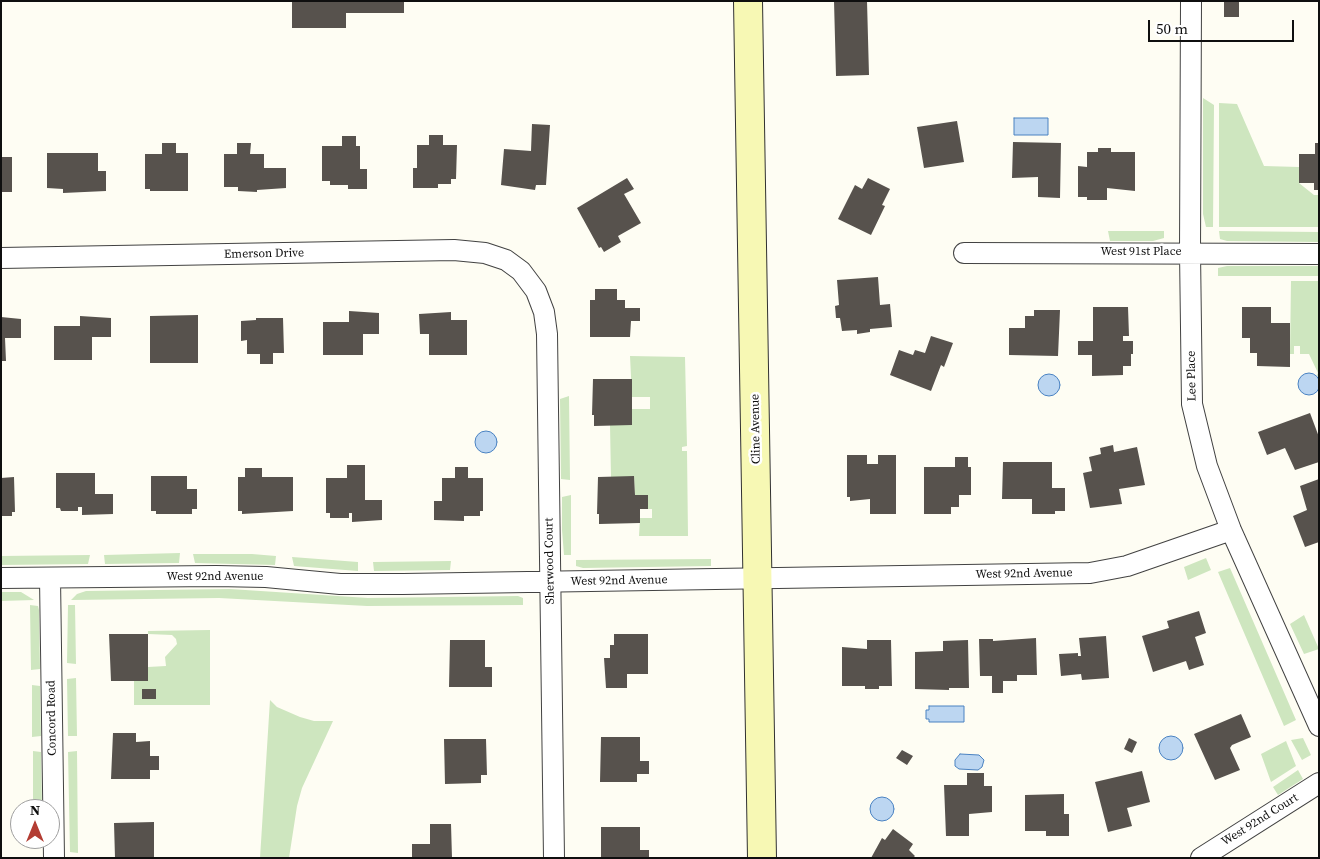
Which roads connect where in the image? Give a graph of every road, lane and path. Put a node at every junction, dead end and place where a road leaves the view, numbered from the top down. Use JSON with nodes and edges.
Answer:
{"nodes":[{"id":1,"x":748,"y":1,"type":"edge"},
{"id":2,"x":1191,"y":1,"type":"edge"},
{"id":3,"x":1190,"y":252,"type":"junction"},
{"id":4,"x":964,"y":253,"type":"dead end"},
{"id":5,"x":1319,"y":254,"type":"edge"},
{"id":6,"x":1,"y":258,"type":"edge"},
{"id":7,"x":521,"y":271,"type":"joint"},
{"id":8,"x":1231,"y":530,"type":"junction"},
{"id":9,"x":1,"y":578,"type":"edge"},
{"id":10,"x":50,"y":578,"type":"junction"},
{"id":11,"x":757,"y":579,"type":"junction"},
{"id":12,"x":550,"y":582,"type":"junction"},
{"id":13,"x":1319,"y":726,"type":"edge"},
{"id":14,"x":1319,"y":783,"type":"edge"},
{"id":15,"x":54,"y":858,"type":"edge"},
{"id":16,"x":554,"y":858,"type":"edge"},
{"id":17,"x":762,"y":858,"type":"edge"},
{"id":18,"x":1201,"y":858,"type":"edge"}],
"edges":[{"from":1,"to":11,"type":"street","name":"Cline Avenue"},
{"from":2,"to":3,"type":"street","name":"Lee Place"},
{"from":3,"to":4,"type":"street","name":"West 91st Place"},
{"from":3,"to":5,"type":"street","name":"West 91st Place"},
{"from":3,"to":8,"type":"street","name":"Lee Place"},
{"from":6,"to":7,"type":"street","name":"Emerson Drive"},
{"from":7,"to":12,"type":"street","name":"Sherwood Court"},
{"from":8,"to":11,"type":"street","name":"West 92nd Avenue"},
{"from":8,"to":13,"type":"street","name":"Lee Place"},
{"from":9,"to":10,"type":"street","name":"West 92nd Avenue"},
{"from":10,"to":12,"type":"street","name":"West 92nd Avenue"},
{"from":10,"to":15,"type":"street","name":"Concord Road"},
{"from":11,"to":12,"type":"street","name":"West 92nd Avenue"},
{"from":11,"to":17,"type":"street","name":"Cline Avenue"},
{"from":12,"to":16,"type":"street","name":"Sherwood Court"},
{"from":14,"to":18,"type":"street","name":"West 92nd Court"}]}
